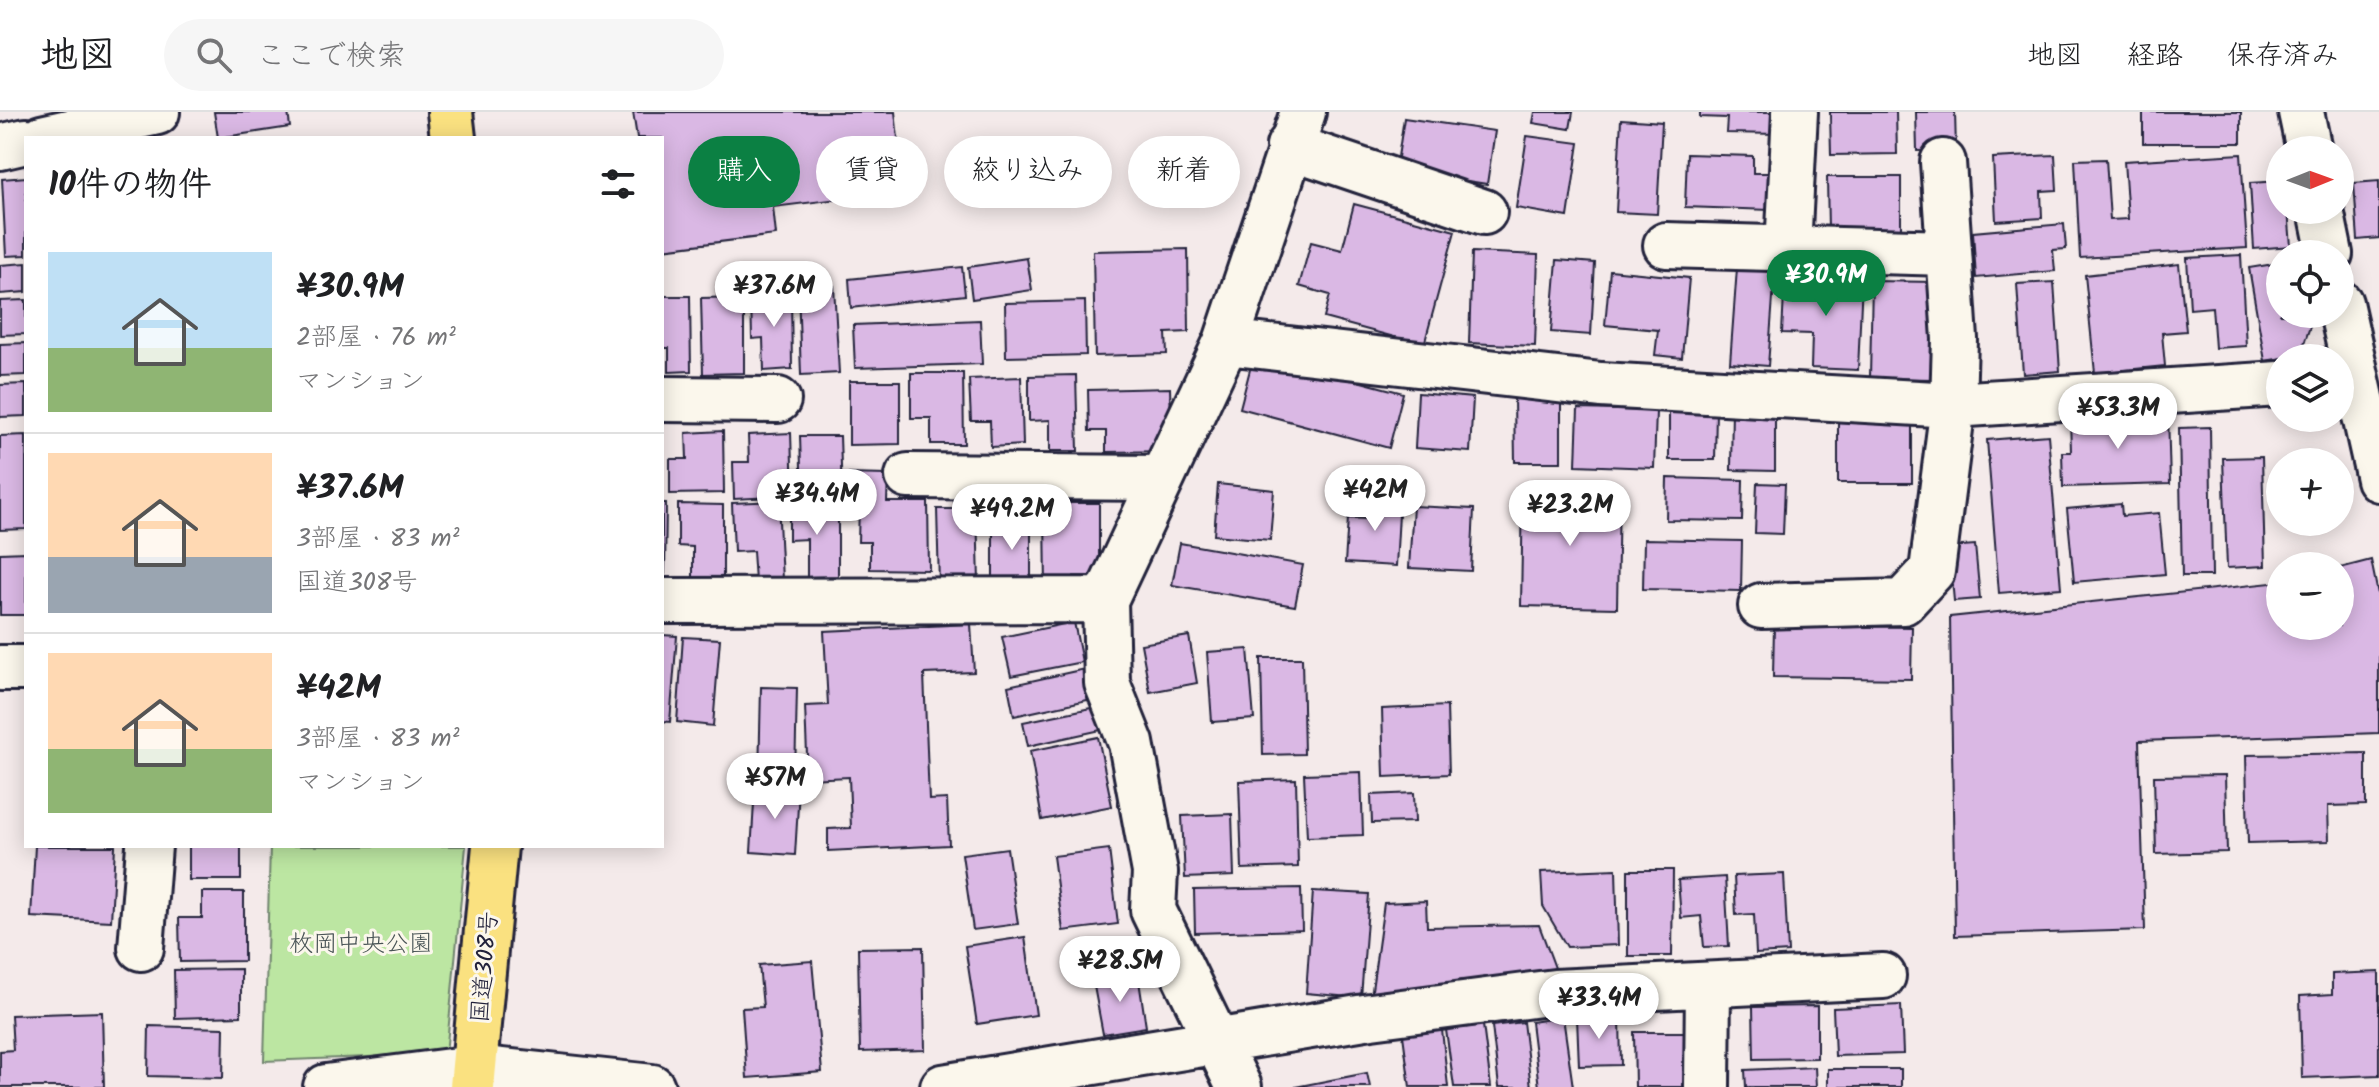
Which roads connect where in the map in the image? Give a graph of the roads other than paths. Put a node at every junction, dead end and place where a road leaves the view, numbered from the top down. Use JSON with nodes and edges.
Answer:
{"nodes":[{"id":1,"x":157,"y":112,"type":"edge"},
{"id":2,"x":173,"y":112,"type":"edge"},
{"id":3,"x":450,"y":112,"type":"edge"},
{"id":4,"x":1795,"y":112,"type":"edge"},
{"id":5,"x":2301,"y":112,"type":"edge"},
{"id":6,"x":1296,"y":129,"type":"edge"},
{"id":7,"x":45,"y":133,"type":"edge"},
{"id":8,"x":175,"y":136,"type":"edge"},
{"id":9,"x":453,"y":136,"type":"edge"},
{"id":10,"x":2306,"y":136,"type":"edge"},
{"id":11,"x":24,"y":140,"type":"edge"},
{"id":12,"x":0,"y":147,"type":"edge"},
{"id":13,"x":1943,"y":162,"type":"dead end"},
{"id":14,"x":1484,"y":212,"type":"dead end"},
{"id":15,"x":1666,"y":245,"type":"dead end"},
{"id":16,"x":1788,"y":249,"type":"junction"},
{"id":17,"x":1949,"y":253,"type":"junction"},
{"id":18,"x":2346,"y":328,"type":"edge"},
{"id":19,"x":1226,"y":342,"type":"junction"},
{"id":20,"x":2358,"y":378,"type":"edge"},
{"id":21,"x":2266,"y":385,"type":"edge"},
{"id":22,"x":664,"y":399,"type":"edge"},
{"id":23,"x":778,"y":400,"type":"dead end"},
{"id":24,"x":1953,"y":405,"type":"junction"},
{"id":25,"x":908,"y":476,"type":"dead end"},
{"id":26,"x":1162,"y":478,"type":"junction"},
{"id":27,"x":2379,"y":479,"type":"edge"},
{"id":28,"x":1105,"y":600,"type":"junction"},
{"id":29,"x":664,"y":601,"type":"edge"},
{"id":30,"x":1761,"y":606,"type":"dead end"},
{"id":31,"x":0,"y":668,"type":"edge"},
{"id":32,"x":24,"y":668,"type":"edge"},
{"id":33,"x":149,"y":848,"type":"edge"},
{"id":34,"x":495,"y":848,"type":"edge"},
{"id":35,"x":141,"y":948,"type":"dead end"},
{"id":36,"x":1883,"y":976,"type":"dead end"},
{"id":37,"x":1708,"y":985,"type":"junction"},
{"id":38,"x":1215,"y":1041,"type":"junction"},
{"id":39,"x":473,"y":1078,"type":"edge"},
{"id":40,"x":326,"y":1087,"type":"edge"},
{"id":41,"x":652,"y":1087,"type":"edge"},
{"id":42,"x":943,"y":1087,"type":"edge"},
{"id":43,"x":1239,"y":1087,"type":"edge"},
{"id":44,"x":1707,"y":1087,"type":"edge"}],
"edges":[{"from":1,"to":7,"type":"street"},
{"from":2,"to":8,"type":"street"},
{"from":3,"to":9,"type":"highway"},
{"from":4,"to":16,"type":"street"},
{"from":5,"to":10,"type":"street"},
{"from":6,"to":14,"type":"street"},
{"from":6,"to":19,"type":"street"},
{"from":11,"to":12,"type":"street"},
{"from":13,"to":17,"type":"street"},
{"from":15,"to":16,"type":"street"},
{"from":16,"to":17,"type":"street"},
{"from":17,"to":24,"type":"street"},
{"from":18,"to":20,"type":"street"},
{"from":19,"to":24,"type":"street"},
{"from":19,"to":26,"type":"street"},
{"from":20,"to":27,"type":"street"},
{"from":21,"to":24,"type":"street"},
{"from":22,"to":23,"type":"street"},
{"from":24,"to":30,"type":"street"},
{"from":25,"to":26,"type":"street"},
{"from":26,"to":28,"type":"street"},
{"from":28,"to":29,"type":"street"},
{"from":28,"to":38,"type":"street"},
{"from":31,"to":32,"type":"street"},
{"from":33,"to":35,"type":"street"},
{"from":34,"to":39,"type":"highway","name":"国道308号"},
{"from":36,"to":37,"type":"street"},
{"from":37,"to":38,"type":"street"},
{"from":37,"to":44,"type":"street"},
{"from":38,"to":42,"type":"street"},
{"from":38,"to":43,"type":"street"},
{"from":39,"to":40,"type":"street"},
{"from":39,"to":41,"type":"street"}]}
